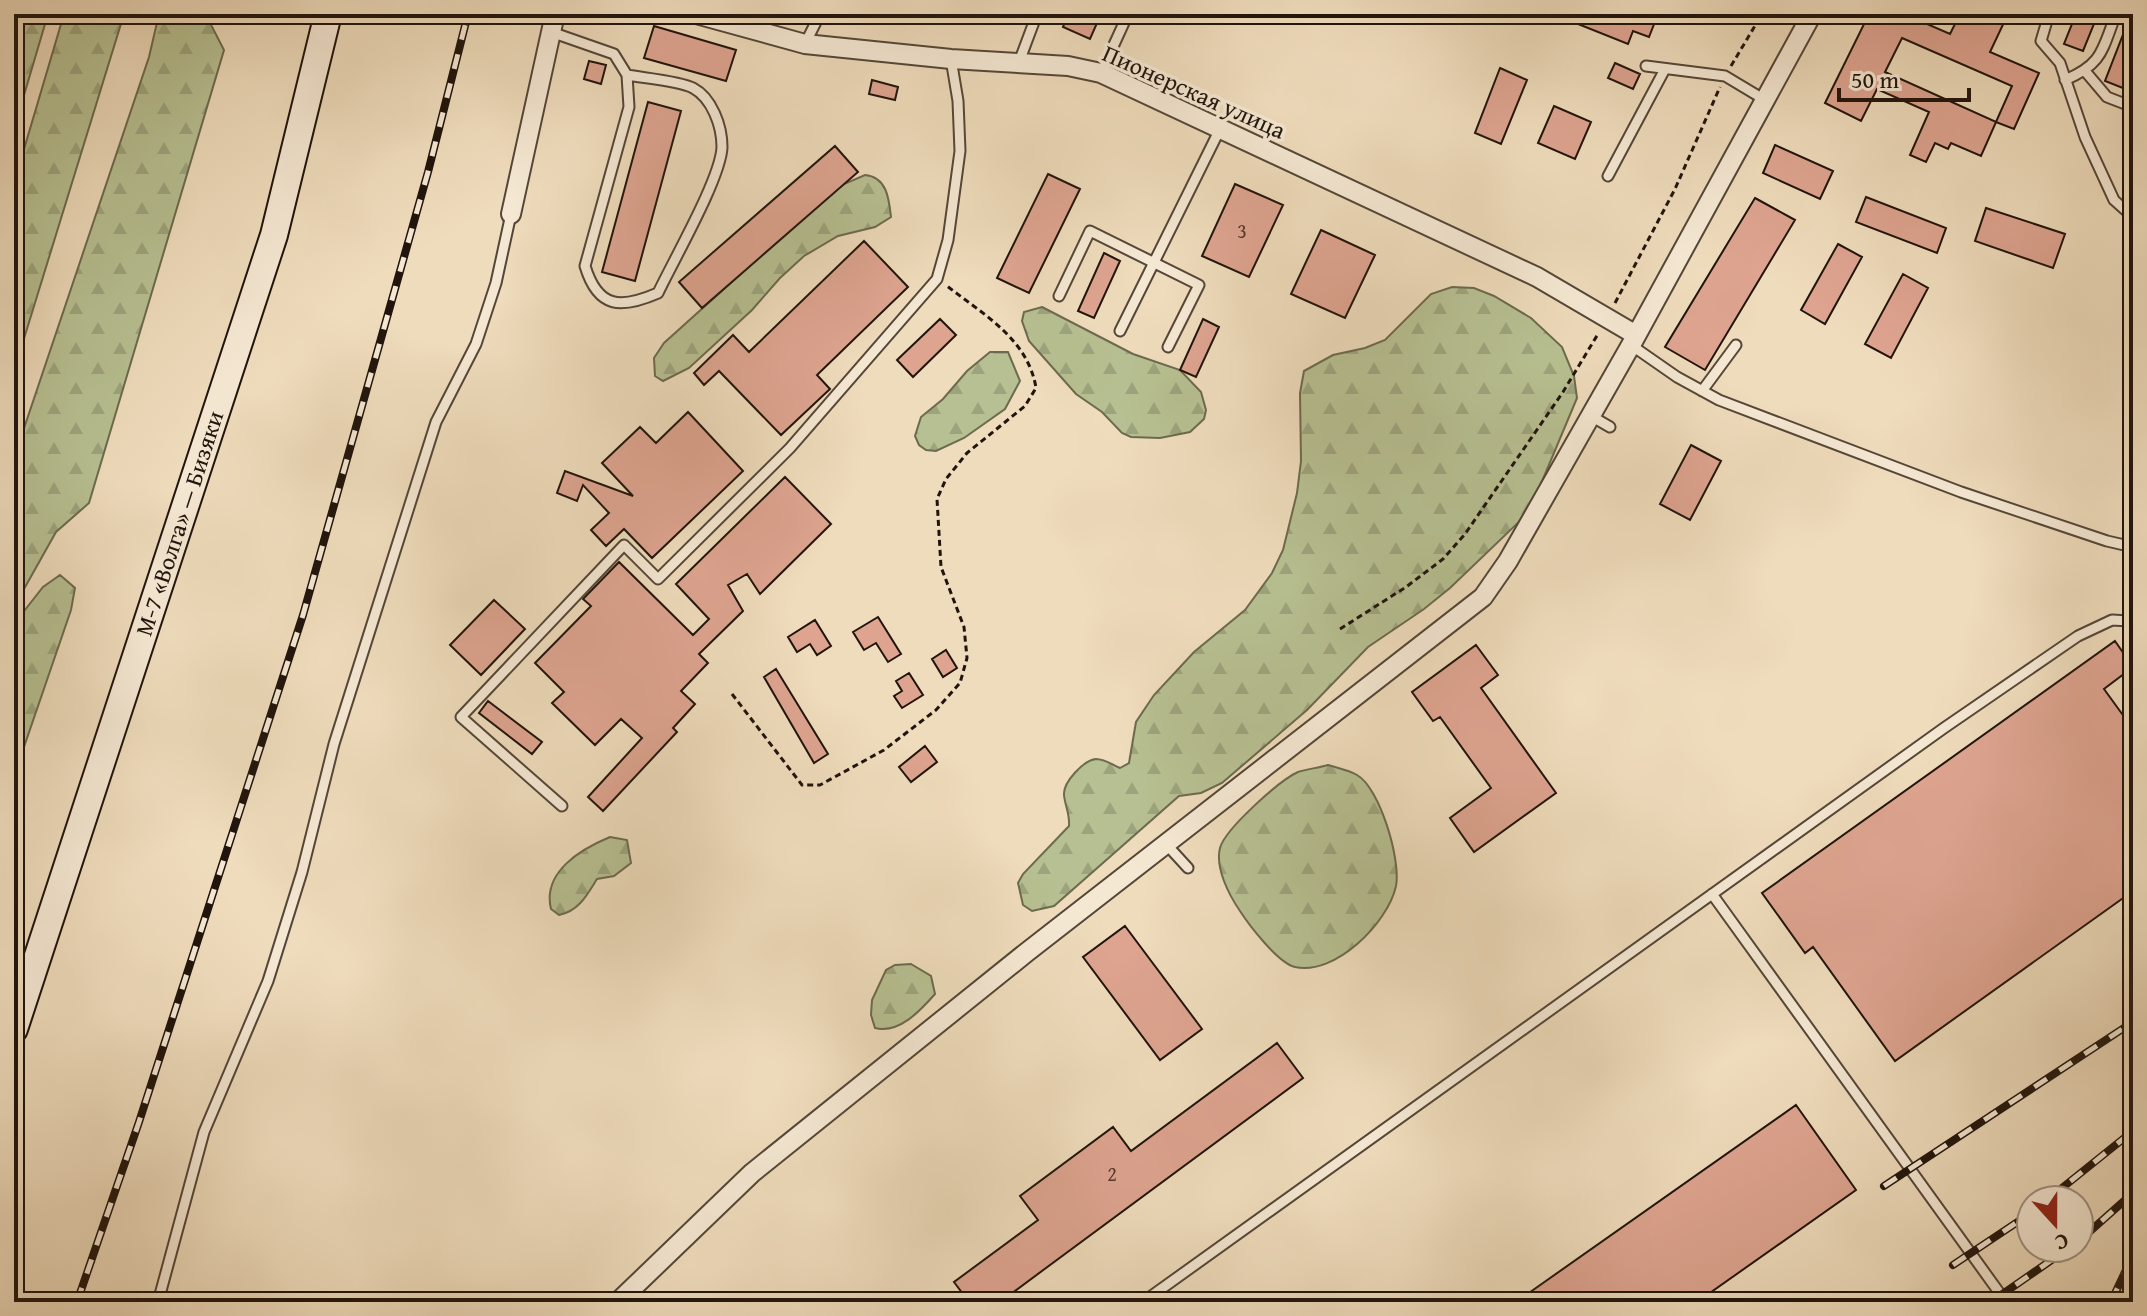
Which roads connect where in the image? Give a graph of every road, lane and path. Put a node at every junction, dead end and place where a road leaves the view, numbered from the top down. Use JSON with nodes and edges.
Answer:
{"nodes":[{"id":1,"x":328,"y":14,"type":"edge"},
{"id":2,"x":696,"y":14,"type":"edge"},
{"id":3,"x":820,"y":14,"type":"edge"},
{"id":4,"x":1037,"y":14,"type":"edge"},
{"id":5,"x":1128,"y":14,"type":"edge"},
{"id":6,"x":1762,"y":14,"type":"edge"},
{"id":7,"x":1812,"y":14,"type":"edge"},
{"id":8,"x":2049,"y":14,"type":"edge"},
{"id":9,"x":2116,"y":14,"type":"edge"},
{"id":10,"x":553,"y":23,"type":"edge"},
{"id":11,"x":805,"y":44,"type":"junction"},
{"id":12,"x":951,"y":59,"type":"junction"},
{"id":13,"x":1019,"y":62,"type":"junction"},
{"id":14,"x":1646,"y":66,"type":"dead end"},
{"id":15,"x":1665,"y":69,"type":"junction"},
{"id":16,"x":2085,"y":71,"type":"junction"},
{"id":17,"x":1101,"y":73,"type":"junction"},
{"id":18,"x":627,"y":75,"type":"junction"},
{"id":19,"x":1725,"y":76,"type":"junction"},
{"id":20,"x":2065,"y":80,"type":"junction"},
{"id":21,"x":1765,"y":100,"type":"junction"},
{"id":22,"x":2133,"y":107,"type":"edge"},
{"id":23,"x":1220,"y":129,"type":"junction"},
{"id":24,"x":1608,"y":176,"type":"dead end"},
{"id":25,"x":511,"y":214,"type":"joint"},
{"id":26,"x":2133,"y":217,"type":"edge"},
{"id":27,"x":1154,"y":263,"type":"junction"},
{"id":28,"x":937,"y":279,"type":"junction"},
{"id":29,"x":1059,"y":296,"type":"dead end"},
{"id":30,"x":1607,"y":318,"type":"junction"},
{"id":31,"x":1120,"y":331,"type":"dead end"},
{"id":32,"x":1634,"y":340,"type":"junction"},
{"id":33,"x":1736,"y":345,"type":"dead end"},
{"id":34,"x":1168,"y":347,"type":"dead end"},
{"id":35,"x":1702,"y":391,"type":"junction"},
{"id":36,"x":1591,"y":416,"type":"junction"},
{"id":37,"x":1610,"y":427,"type":"dead end"},
{"id":38,"x":2133,"y":547,"type":"edge"},
{"id":39,"x":2133,"y":626,"type":"edge"},
{"id":40,"x":1340,"y":629,"type":"dead end"},
{"id":41,"x":732,"y":694,"type":"dead end"},
{"id":42,"x":562,"y":806,"type":"dead end"},
{"id":43,"x":1166,"y":844,"type":"junction"},
{"id":44,"x":1188,"y":868,"type":"dead end"},
{"id":45,"x":1712,"y":894,"type":"junction"},
{"id":46,"x":14,"y":1029,"type":"edge"},
{"id":47,"x":158,"y":1302,"type":"edge"},
{"id":48,"x":618,"y":1302,"type":"edge"},
{"id":49,"x":1143,"y":1302,"type":"edge"},
{"id":50,"x":2006,"y":1302,"type":"edge"}],
"edges":[{"from":1,"to":46,"type":"main road","name":"М-7 «Волга» — Бизяки"},
{"from":2,"to":11,"type":"street","name":"Пионерская улица"},
{"from":3,"to":11,"type":"lane"},
{"from":4,"to":13,"type":"lane"},
{"from":5,"to":17,"type":"lane"},
{"from":6,"to":19,"type":"path"},
{"from":7,"to":21,"type":"street"},
{"from":8,"to":20,"type":"lane"},
{"from":9,"to":16,"type":"lane"},
{"from":10,"to":18,"type":"lane"},
{"from":10,"to":25,"type":"street"},
{"from":11,"to":12,"type":"street","name":"Пионерская улица"},
{"from":12,"to":13,"type":"street","name":"Пионерская улица"},
{"from":12,"to":28,"type":"lane"},
{"from":13,"to":17,"type":"street","name":"Пионерская улица"},
{"from":14,"to":15,"type":"lane"},
{"from":15,"to":19,"type":"lane"},
{"from":15,"to":24,"type":"lane"},
{"from":16,"to":20,"type":"lane"},
{"from":16,"to":22,"type":"lane"},
{"from":17,"to":23,"type":"street","name":"Пионерская улица"},
{"from":18,"to":18,"type":"lane"},
{"from":19,"to":21,"type":"lane"},
{"from":19,"to":30,"type":"path"},
{"from":20,"to":26,"type":"lane"},
{"from":21,"to":32,"type":"street"},
{"from":23,"to":27,"type":"lane"},
{"from":23,"to":30,"type":"street","name":"Пионерская улица"},
{"from":25,"to":47,"type":"lane"},
{"from":27,"to":29,"type":"lane"},
{"from":27,"to":31,"type":"lane"},
{"from":27,"to":34,"type":"lane"},
{"from":28,"to":41,"type":"path"},
{"from":28,"to":42,"type":"lane"},
{"from":30,"to":32,"type":"street","name":"Пионерская улица"},
{"from":30,"to":40,"type":"path"},
{"from":32,"to":35,"type":"lane"},
{"from":32,"to":36,"type":"street"},
{"from":33,"to":35,"type":"lane"},
{"from":35,"to":38,"type":"lane"},
{"from":36,"to":37,"type":"lane"},
{"from":36,"to":43,"type":"street"},
{"from":39,"to":45,"type":"lane"},
{"from":43,"to":44,"type":"lane"},
{"from":43,"to":48,"type":"street"},
{"from":45,"to":49,"type":"lane"},
{"from":45,"to":50,"type":"lane"}]}
